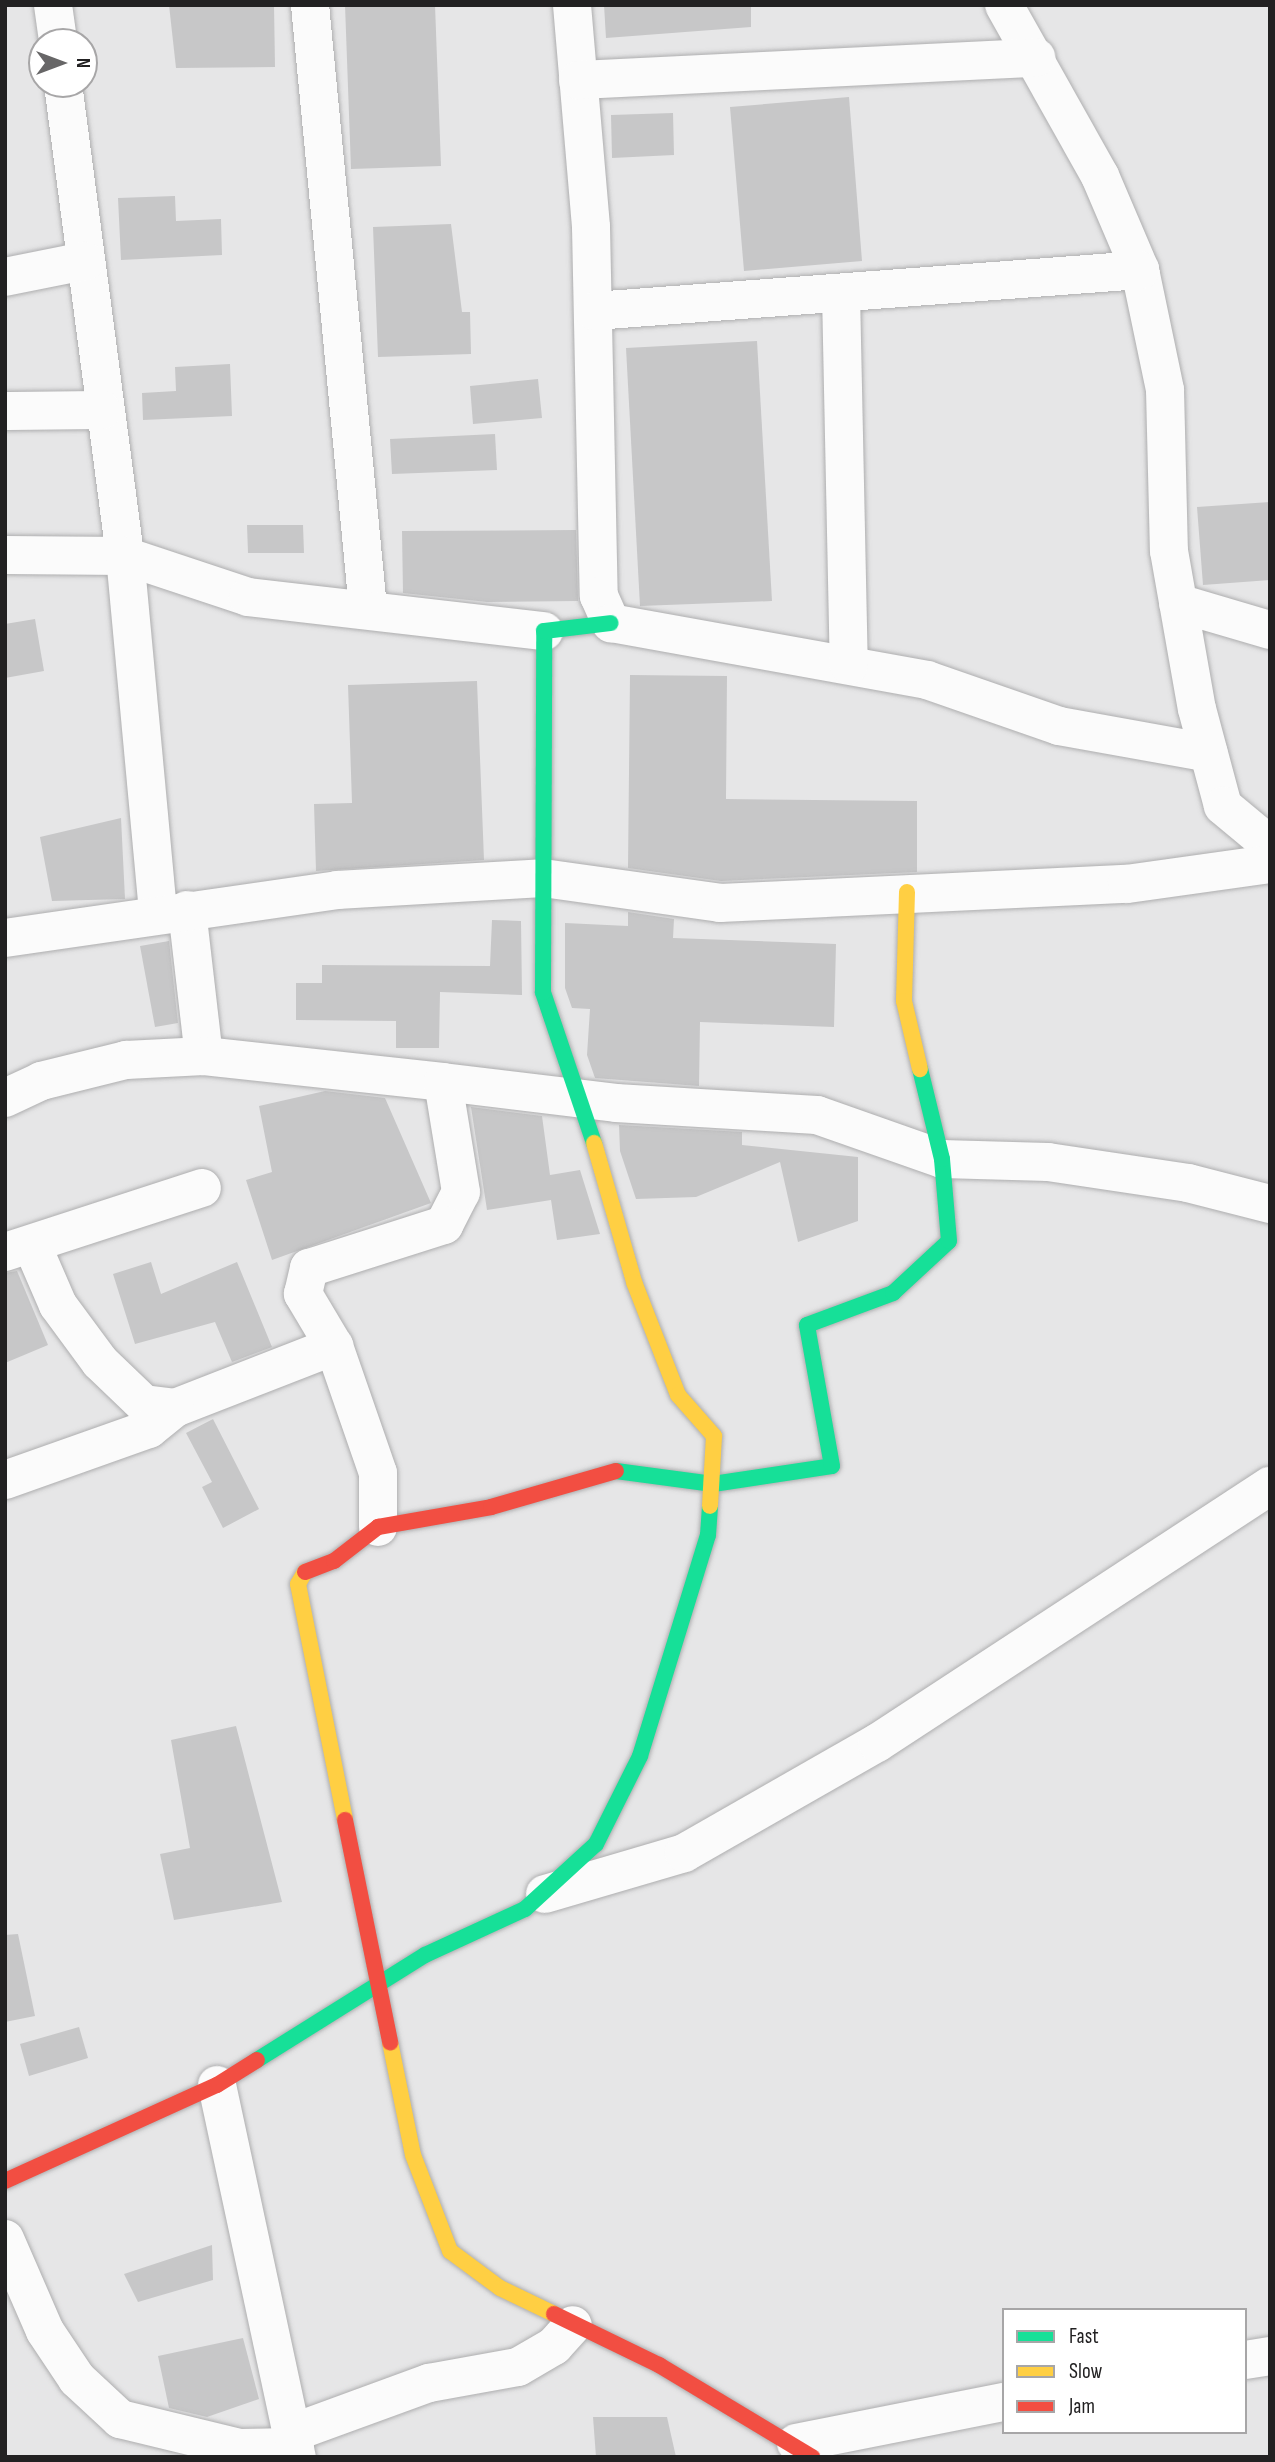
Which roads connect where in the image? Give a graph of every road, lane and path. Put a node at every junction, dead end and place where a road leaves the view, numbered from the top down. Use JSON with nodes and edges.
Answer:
{"nodes":[{"id":1,"x":53,"y":5,"type":"edge"},
{"id":2,"x":310,"y":5,"type":"edge"},
{"id":3,"x":572,"y":5,"type":"edge"},
{"id":4,"x":1004,"y":5,"type":"edge"},
{"id":5,"x":56,"y":28,"type":"edge"},
{"id":6,"x":1036,"y":58,"type":"junction"},
{"id":7,"x":578,"y":80,"type":"junction"},
{"id":8,"x":65,"y":98,"type":"edge"},
{"id":9,"x":85,"y":261,"type":"junction"},
{"id":10,"x":1140,"y":271,"type":"junction"},
{"id":11,"x":5,"y":277,"type":"edge"},
{"id":12,"x":841,"y":293,"type":"junction"},
{"id":13,"x":594,"y":311,"type":"junction"},
{"id":14,"x":102,"y":410,"type":"junction"},
{"id":15,"x":5,"y":411,"type":"edge"},
{"id":16,"x":5,"y":555,"type":"edge"},
{"id":17,"x":125,"y":556,"type":"junction"},
{"id":18,"x":1178,"y":603,"type":"junction"},
{"id":19,"x":368,"y":608,"type":"junction"},
{"id":20,"x":611,"y":622,"type":"junction"},
{"id":21,"x":1270,"y":630,"type":"edge"},
{"id":22,"x":544,"y":631,"type":"junction"},
{"id":23,"x":849,"y":665,"type":"junction"},
{"id":24,"x":1209,"y":753,"type":"junction"},
{"id":25,"x":1270,"y":845,"type":"edge"},
{"id":26,"x":1270,"y":864,"type":"edge"},
{"id":27,"x":543,"y":878,"type":"junction"},
{"id":28,"x":907,"y":892,"type":"junction"},
{"id":29,"x":173,"y":912,"type":"junction"},
{"id":30,"x":5,"y":938,"type":"edge"},
{"id":31,"x":204,"y":1056,"type":"junction"},
{"id":32,"x":443,"y":1082,"type":"junction"},
{"id":33,"x":5,"y":1098,"type":"edge"},
{"id":34,"x":580,"y":1100,"type":"junction"},
{"id":35,"x":942,"y":1159,"type":"junction"},
{"id":36,"x":202,"y":1188,"type":"dead end"},
{"id":37,"x":1270,"y":1204,"type":"edge"},
{"id":38,"x":19,"y":1249,"type":"edge"},
{"id":39,"x":334,"y":1346,"type":"junction"},
{"id":40,"x":175,"y":1408,"type":"junction"},
{"id":41,"x":5,"y":1480,"type":"edge"},
{"id":42,"x":713,"y":1484,"type":"junction"},
{"id":43,"x":1270,"y":1486,"type":"edge"},
{"id":44,"x":378,"y":1527,"type":"junction"},
{"id":45,"x":545,"y":1894,"type":"junction"},
{"id":46,"x":378,"y":1985,"type":"junction"},
{"id":47,"x":217,"y":2085,"type":"junction"},
{"id":48,"x":5,"y":2181,"type":"edge"},
{"id":49,"x":5,"y":2239,"type":"edge"},
{"id":50,"x":573,"y":2325,"type":"junction"},
{"id":51,"x":1270,"y":2356,"type":"edge"},
{"id":52,"x":1247,"y":2360,"type":"edge"},
{"id":53,"x":1002,"y":2403,"type":"edge"},
{"id":54,"x":295,"y":2446,"type":"edge"},
{"id":55,"x":804,"y":2450,"type":"edge"}],
"edges":[{"from":1,"to":5,"type":"street"},
{"from":2,"to":19,"type":"street"},
{"from":3,"to":7,"type":"street"},
{"from":4,"to":6,"type":"street"},
{"from":6,"to":7,"type":"street"},
{"from":6,"to":10,"type":"street"},
{"from":7,"to":13,"type":"street"},
{"from":8,"to":9,"type":"street"},
{"from":9,"to":11,"type":"street"},
{"from":9,"to":14,"type":"street"},
{"from":10,"to":12,"type":"street"},
{"from":10,"to":18,"type":"street"},
{"from":12,"to":13,"type":"street"},
{"from":12,"to":23,"type":"street"},
{"from":13,"to":20,"type":"street"},
{"from":14,"to":15,"type":"street"},
{"from":14,"to":17,"type":"street"},
{"from":16,"to":17,"type":"street"},
{"from":17,"to":19,"type":"street"},
{"from":17,"to":29,"type":"street"},
{"from":18,"to":21,"type":"street"},
{"from":18,"to":24,"type":"street"},
{"from":19,"to":22,"type":"street"},
{"from":20,"to":22,"type":"street"},
{"from":20,"to":23,"type":"street"},
{"from":22,"to":27,"type":"street"},
{"from":23,"to":24,"type":"street"},
{"from":24,"to":25,"type":"street"},
{"from":26,"to":28,"type":"street"},
{"from":27,"to":28,"type":"street"},
{"from":27,"to":29,"type":"street"},
{"from":27,"to":34,"type":"street"},
{"from":28,"to":35,"type":"street"},
{"from":29,"to":30,"type":"street"},
{"from":29,"to":31,"type":"street"},
{"from":31,"to":32,"type":"street"},
{"from":31,"to":33,"type":"street"},
{"from":32,"to":34,"type":"street"},
{"from":32,"to":39,"type":"street"},
{"from":34,"to":35,"type":"street"},
{"from":34,"to":42,"type":"street"},
{"from":35,"to":37,"type":"street"},
{"from":35,"to":42,"type":"street"},
{"from":36,"to":38,"type":"street"},
{"from":38,"to":40,"type":"street"},
{"from":39,"to":40,"type":"street"},
{"from":39,"to":44,"type":"street"},
{"from":40,"to":41,"type":"street"},
{"from":42,"to":44,"type":"street"},
{"from":42,"to":45,"type":"street"},
{"from":43,"to":45,"type":"street"},
{"from":44,"to":46,"type":"street"},
{"from":45,"to":46,"type":"street"},
{"from":46,"to":47,"type":"street"},
{"from":46,"to":50,"type":"street"},
{"from":47,"to":48,"type":"street"},
{"from":47,"to":54,"type":"street"},
{"from":49,"to":54,"type":"street"},
{"from":50,"to":54,"type":"street"},
{"from":50,"to":55,"type":"street"},
{"from":51,"to":52,"type":"street"},
{"from":53,"to":55,"type":"street"}]}
